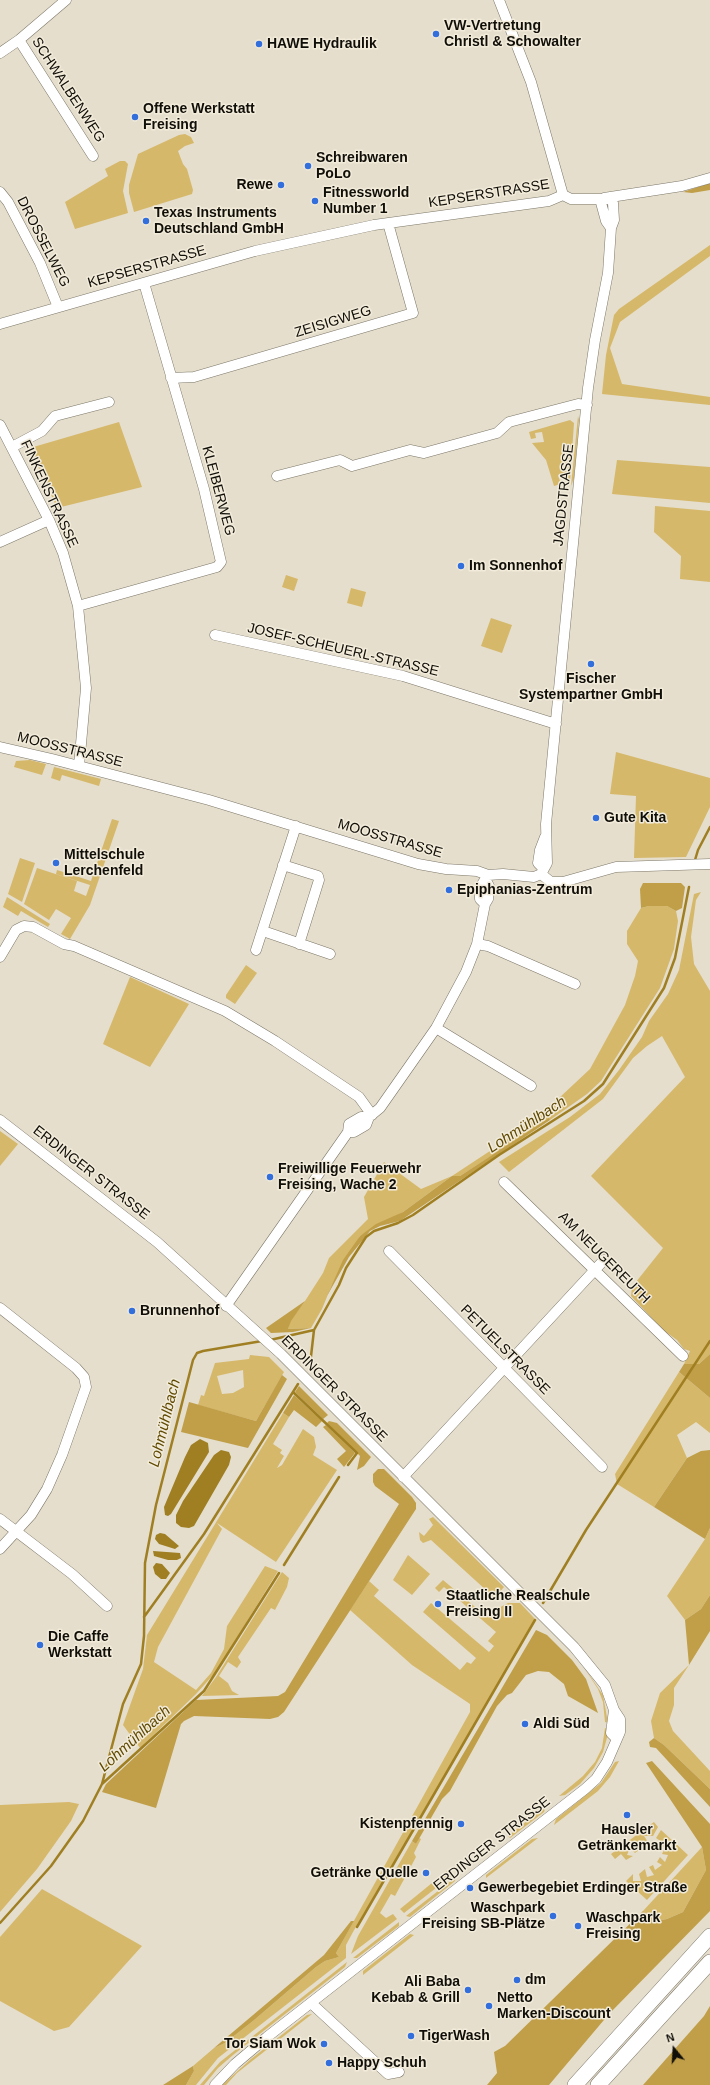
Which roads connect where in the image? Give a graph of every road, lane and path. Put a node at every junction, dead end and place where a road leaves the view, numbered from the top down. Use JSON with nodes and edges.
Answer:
{"nodes":[{"id":1,"x":66,"y":0,"type":"edge"},
{"id":2,"x":499,"y":0,"type":"edge"},
{"id":3,"x":19,"y":40,"type":"junction"},
{"id":4,"x":0,"y":53,"type":"edge"},
{"id":5,"x":93,"y":156,"type":"dead end"},
{"id":6,"x":710,"y":178,"type":"edge"},
{"id":7,"x":0,"y":192,"type":"edge"},
{"id":8,"x":563,"y":195,"type":"junction"},
{"id":9,"x":600,"y":199,"type":"junction"},
{"id":10,"x":388,"y":223,"type":"junction"},
{"id":11,"x":144,"y":283,"type":"junction"},
{"id":12,"x":58,"y":307,"type":"junction"},
{"id":13,"x":0,"y":324,"type":"edge"},
{"id":14,"x":171,"y":378,"type":"junction"},
{"id":15,"x":109,"y":402,"type":"dead end"},
{"id":16,"x":587,"y":405,"type":"junction"},
{"id":17,"x":0,"y":425,"type":"edge"},
{"id":18,"x":12,"y":447,"type":"junction"},
{"id":19,"x":277,"y":476,"type":"dead end"},
{"id":20,"x":49,"y":520,"type":"junction"},
{"id":21,"x":0,"y":542,"type":"edge"},
{"id":22,"x":78,"y":606,"type":"junction"},
{"id":23,"x":215,"y":635,"type":"dead end"},
{"id":24,"x":556,"y":724,"type":"junction"},
{"id":25,"x":0,"y":747,"type":"edge"},
{"id":26,"x":79,"y":766,"type":"junction"},
{"id":27,"x":296,"y":826,"type":"junction"},
{"id":28,"x":710,"y":864,"type":"edge"},
{"id":29,"x":283,"y":865,"type":"junction"},
{"id":30,"x":542,"y":871,"type":"junction"},
{"id":31,"x":487,"y":877,"type":"junction"},
{"id":32,"x":262,"y":930,"type":"junction"},
{"id":33,"x":299,"y":944,"type":"junction"},
{"id":34,"x":477,"y":944,"type":"junction"},
{"id":35,"x":256,"y":950,"type":"dead end"},
{"id":36,"x":330,"y":954,"type":"dead end"},
{"id":37,"x":0,"y":957,"type":"edge"},
{"id":38,"x":575,"y":984,"type":"dead end"},
{"id":39,"x":436,"y":1028,"type":"junction"},
{"id":40,"x":531,"y":1086,"type":"dead end"},
{"id":41,"x":371,"y":1116,"type":"junction"},
{"id":42,"x":0,"y":1120,"type":"edge"},
{"id":43,"x":504,"y":1182,"type":"dead end"},
{"id":44,"x":390,"y":1251,"type":"dead end"},
{"id":45,"x":604,"y":1260,"type":"dead end"},
{"id":46,"x":595,"y":1270,"type":"junction"},
{"id":47,"x":226,"y":1306,"type":"junction"},
{"id":48,"x":0,"y":1308,"type":"edge"},
{"id":49,"x":683,"y":1356,"type":"dead end"},
{"id":50,"x":504,"y":1368,"type":"junction"},
{"id":51,"x":602,"y":1467,"type":"dead end"},
{"id":52,"x":403,"y":1477,"type":"junction"},
{"id":53,"x":0,"y":1519,"type":"edge"},
{"id":54,"x":17,"y":1531,"type":"junction"},
{"id":55,"x":0,"y":1548,"type":"edge"},
{"id":56,"x":107,"y":1606,"type":"dead end"},
{"id":57,"x":710,"y":1936,"type":"edge"},
{"id":58,"x":710,"y":1962,"type":"edge"},
{"id":59,"x":311,"y":2003,"type":"junction"},
{"id":60,"x":399,"y":2072,"type":"dead end"},
{"id":61,"x":214,"y":2085,"type":"edge"},
{"id":62,"x":575,"y":2085,"type":"edge"},
{"id":63,"x":598,"y":2085,"type":"edge"}],
"edges":[{"from":1,"to":3,"type":"street"},
{"from":2,"to":8,"type":"street"},
{"from":3,"to":4,"type":"street"},
{"from":3,"to":5,"type":"street","name":"SCHWALBENWEG"},
{"from":6,"to":9,"type":"street"},
{"from":7,"to":12,"type":"street","name":"DROSSELWEG"},
{"from":8,"to":9,"type":"street"},
{"from":8,"to":10,"type":"street","name":"KEPSERSTRASSE"},
{"from":9,"to":16,"type":"street","name":"JAGDSTRASSE"},
{"from":10,"to":11,"type":"street","name":"KEPSERSTRASSE"},
{"from":10,"to":14,"type":"street","name":"ZEISIGWEG"},
{"from":11,"to":12,"type":"street","name":"KEPSERSTRASSE"},
{"from":11,"to":14,"type":"street","name":"KLEIBERWEG"},
{"from":12,"to":13,"type":"street","name":"KEPSERSTRASSE"},
{"from":14,"to":22,"type":"street","name":"KLEIBERWEG"},
{"from":15,"to":18,"type":"street"},
{"from":16,"to":19,"type":"street"},
{"from":16,"to":24,"type":"street","name":"JAGDSTRASSE"},
{"from":17,"to":18,"type":"street","name":"FINKENSTRASSE"},
{"from":18,"to":20,"type":"street","name":"FINKENSTRASSE"},
{"from":20,"to":21,"type":"street"},
{"from":20,"to":22,"type":"street","name":"FINKENSTRASSE"},
{"from":22,"to":26,"type":"street","name":"FINKENSTRASSE"},
{"from":23,"to":24,"type":"street","name":"JOSEF-SCHEUERL-STRASSE"},
{"from":24,"to":30,"type":"street","name":"JAGDSTRASSE"},
{"from":25,"to":26,"type":"street","name":"MOOSSTRASSE"},
{"from":26,"to":27,"type":"street","name":"MOOSSTRASSE"},
{"from":27,"to":29,"type":"street"},
{"from":27,"to":31,"type":"street","name":"MOOSSTRASSE"},
{"from":28,"to":30,"type":"street"},
{"from":29,"to":32,"type":"street"},
{"from":29,"to":33,"type":"street"},
{"from":30,"to":31,"type":"street","name":"MOOSSTRASSE"},
{"from":31,"to":34,"type":"street"},
{"from":32,"to":33,"type":"street"},
{"from":32,"to":35,"type":"street"},
{"from":33,"to":36,"type":"street"},
{"from":34,"to":38,"type":"street"},
{"from":34,"to":39,"type":"street"},
{"from":37,"to":41,"type":"street"},
{"from":39,"to":40,"type":"street"},
{"from":39,"to":41,"type":"street"},
{"from":41,"to":47,"type":"street"},
{"from":42,"to":47,"type":"street","name":"ERDINGER STRASSE"},
{"from":43,"to":46,"type":"street","name":"AM NEUGEREUTH"},
{"from":44,"to":50,"type":"street","name":"PETUELSTRASSE"},
{"from":45,"to":46,"type":"street"},
{"from":46,"to":49,"type":"street","name":"AM NEUGEREUTH"},
{"from":46,"to":50,"type":"street"},
{"from":47,"to":52,"type":"street","name":"ERDINGER STRASSE"},
{"from":48,"to":54,"type":"street"},
{"from":50,"to":51,"type":"street","name":"PETUELSTRASSE"},
{"from":50,"to":52,"type":"street"},
{"from":52,"to":59,"type":"street","name":"ERDINGER STRASSE"},
{"from":53,"to":54,"type":"street"},
{"from":54,"to":55,"type":"street"},
{"from":54,"to":56,"type":"street"},
{"from":57,"to":62,"type":"highway"},
{"from":58,"to":63,"type":"highway"},
{"from":59,"to":60,"type":"street"},
{"from":59,"to":61,"type":"street","name":"ERDINGER STRASSE"}]}
